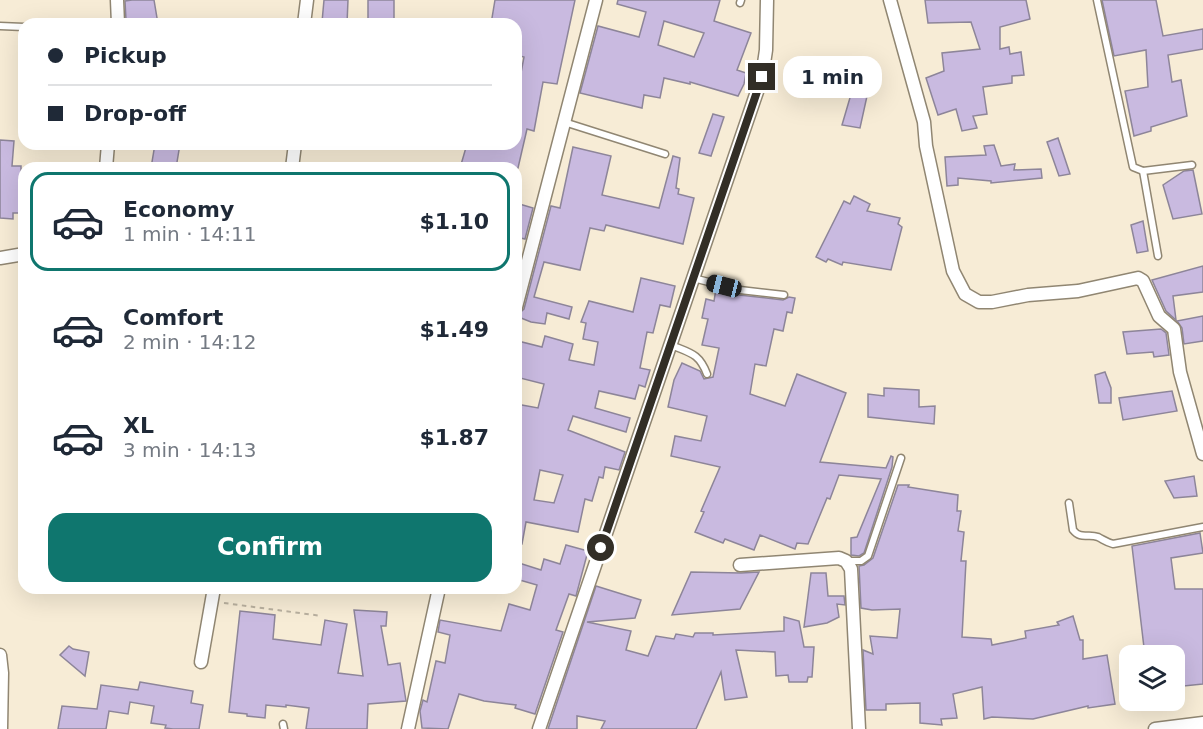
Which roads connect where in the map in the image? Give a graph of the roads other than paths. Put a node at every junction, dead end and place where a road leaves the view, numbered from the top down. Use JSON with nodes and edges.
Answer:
{"nodes":[{"id":1,"x":117,"y":0,"type":"edge"},
{"id":2,"x":307,"y":0,"type":"edge"},
{"id":3,"x":596,"y":0,"type":"edge"},
{"id":4,"x":767,"y":0,"type":"edge"},
{"id":5,"x":890,"y":0,"type":"edge"},
{"id":6,"x":1097,"y":0,"type":"edge"},
{"id":7,"x":118,"y":18,"type":"edge"},
{"id":8,"x":305,"y":18,"type":"edge"},
{"id":9,"x":0,"y":26,"type":"edge"},
{"id":10,"x":18,"y":27,"type":"edge"},
{"id":11,"x":564,"y":122,"type":"junction"},
{"id":12,"x":665,"y":154,"type":"dead end"},
{"id":13,"x":1192,"y":165,"type":"dead end"},
{"id":14,"x":1143,"y":171,"type":"junction"},
{"id":15,"x":18,"y":255,"type":"edge"},
{"id":16,"x":1158,"y":256,"type":"dead end"},
{"id":17,"x":0,"y":258,"type":"edge"},
{"id":18,"x":693,"y":278,"type":"junction"},
{"id":19,"x":522,"y":284,"type":"edge"},
{"id":20,"x":784,"y":295,"type":"dead end"},
{"id":21,"x":670,"y":345,"type":"junction"},
{"id":22,"x":707,"y":374,"type":"dead end"},
{"id":23,"x":1203,"y":454,"type":"edge"},
{"id":24,"x":901,"y":458,"type":"dead end"},
{"id":25,"x":1069,"y":502,"type":"dead end"},
{"id":26,"x":1203,"y":527,"type":"edge"},
{"id":27,"x":846,"y":561,"type":"junction"},
{"id":28,"x":740,"y":565,"type":"dead end"},
{"id":29,"x":213,"y":594,"type":"edge"},
{"id":30,"x":438,"y":594,"type":"edge"},
{"id":31,"x":0,"y":655,"type":"edge"},
{"id":32,"x":201,"y":662,"type":"dead end"},
{"id":33,"x":1201,"y":725,"type":"edge"},
{"id":34,"x":1176,"y":728,"type":"edge"},
{"id":35,"x":1,"y":729,"type":"edge"},
{"id":36,"x":408,"y":729,"type":"edge"},
{"id":37,"x":539,"y":729,"type":"edge"},
{"id":38,"x":859,"y":729,"type":"edge"},
{"id":39,"x":1155,"y":729,"type":"edge"}],
"edges":[{"from":1,"to":7,"type":"street"},
{"from":2,"to":8,"type":"street"},
{"from":3,"to":11,"type":"street"},
{"from":4,"to":18,"type":"street"},
{"from":5,"to":23,"type":"street"},
{"from":6,"to":14,"type":"lane"},
{"from":9,"to":10,"type":"lane"},
{"from":11,"to":12,"type":"lane"},
{"from":11,"to":19,"type":"street"},
{"from":13,"to":14,"type":"lane"},
{"from":14,"to":16,"type":"lane"},
{"from":15,"to":17,"type":"street"},
{"from":18,"to":20,"type":"lane"},
{"from":18,"to":21,"type":"street"},
{"from":21,"to":22,"type":"lane"},
{"from":21,"to":37,"type":"street"},
{"from":24,"to":27,"type":"lane"},
{"from":25,"to":26,"type":"lane"},
{"from":27,"to":28,"type":"street"},
{"from":27,"to":38,"type":"street"},
{"from":29,"to":32,"type":"street"},
{"from":30,"to":36,"type":"street"},
{"from":31,"to":35,"type":"street"},
{"from":33,"to":34,"type":"street"},
{"from":34,"to":39,"type":"street"}]}
